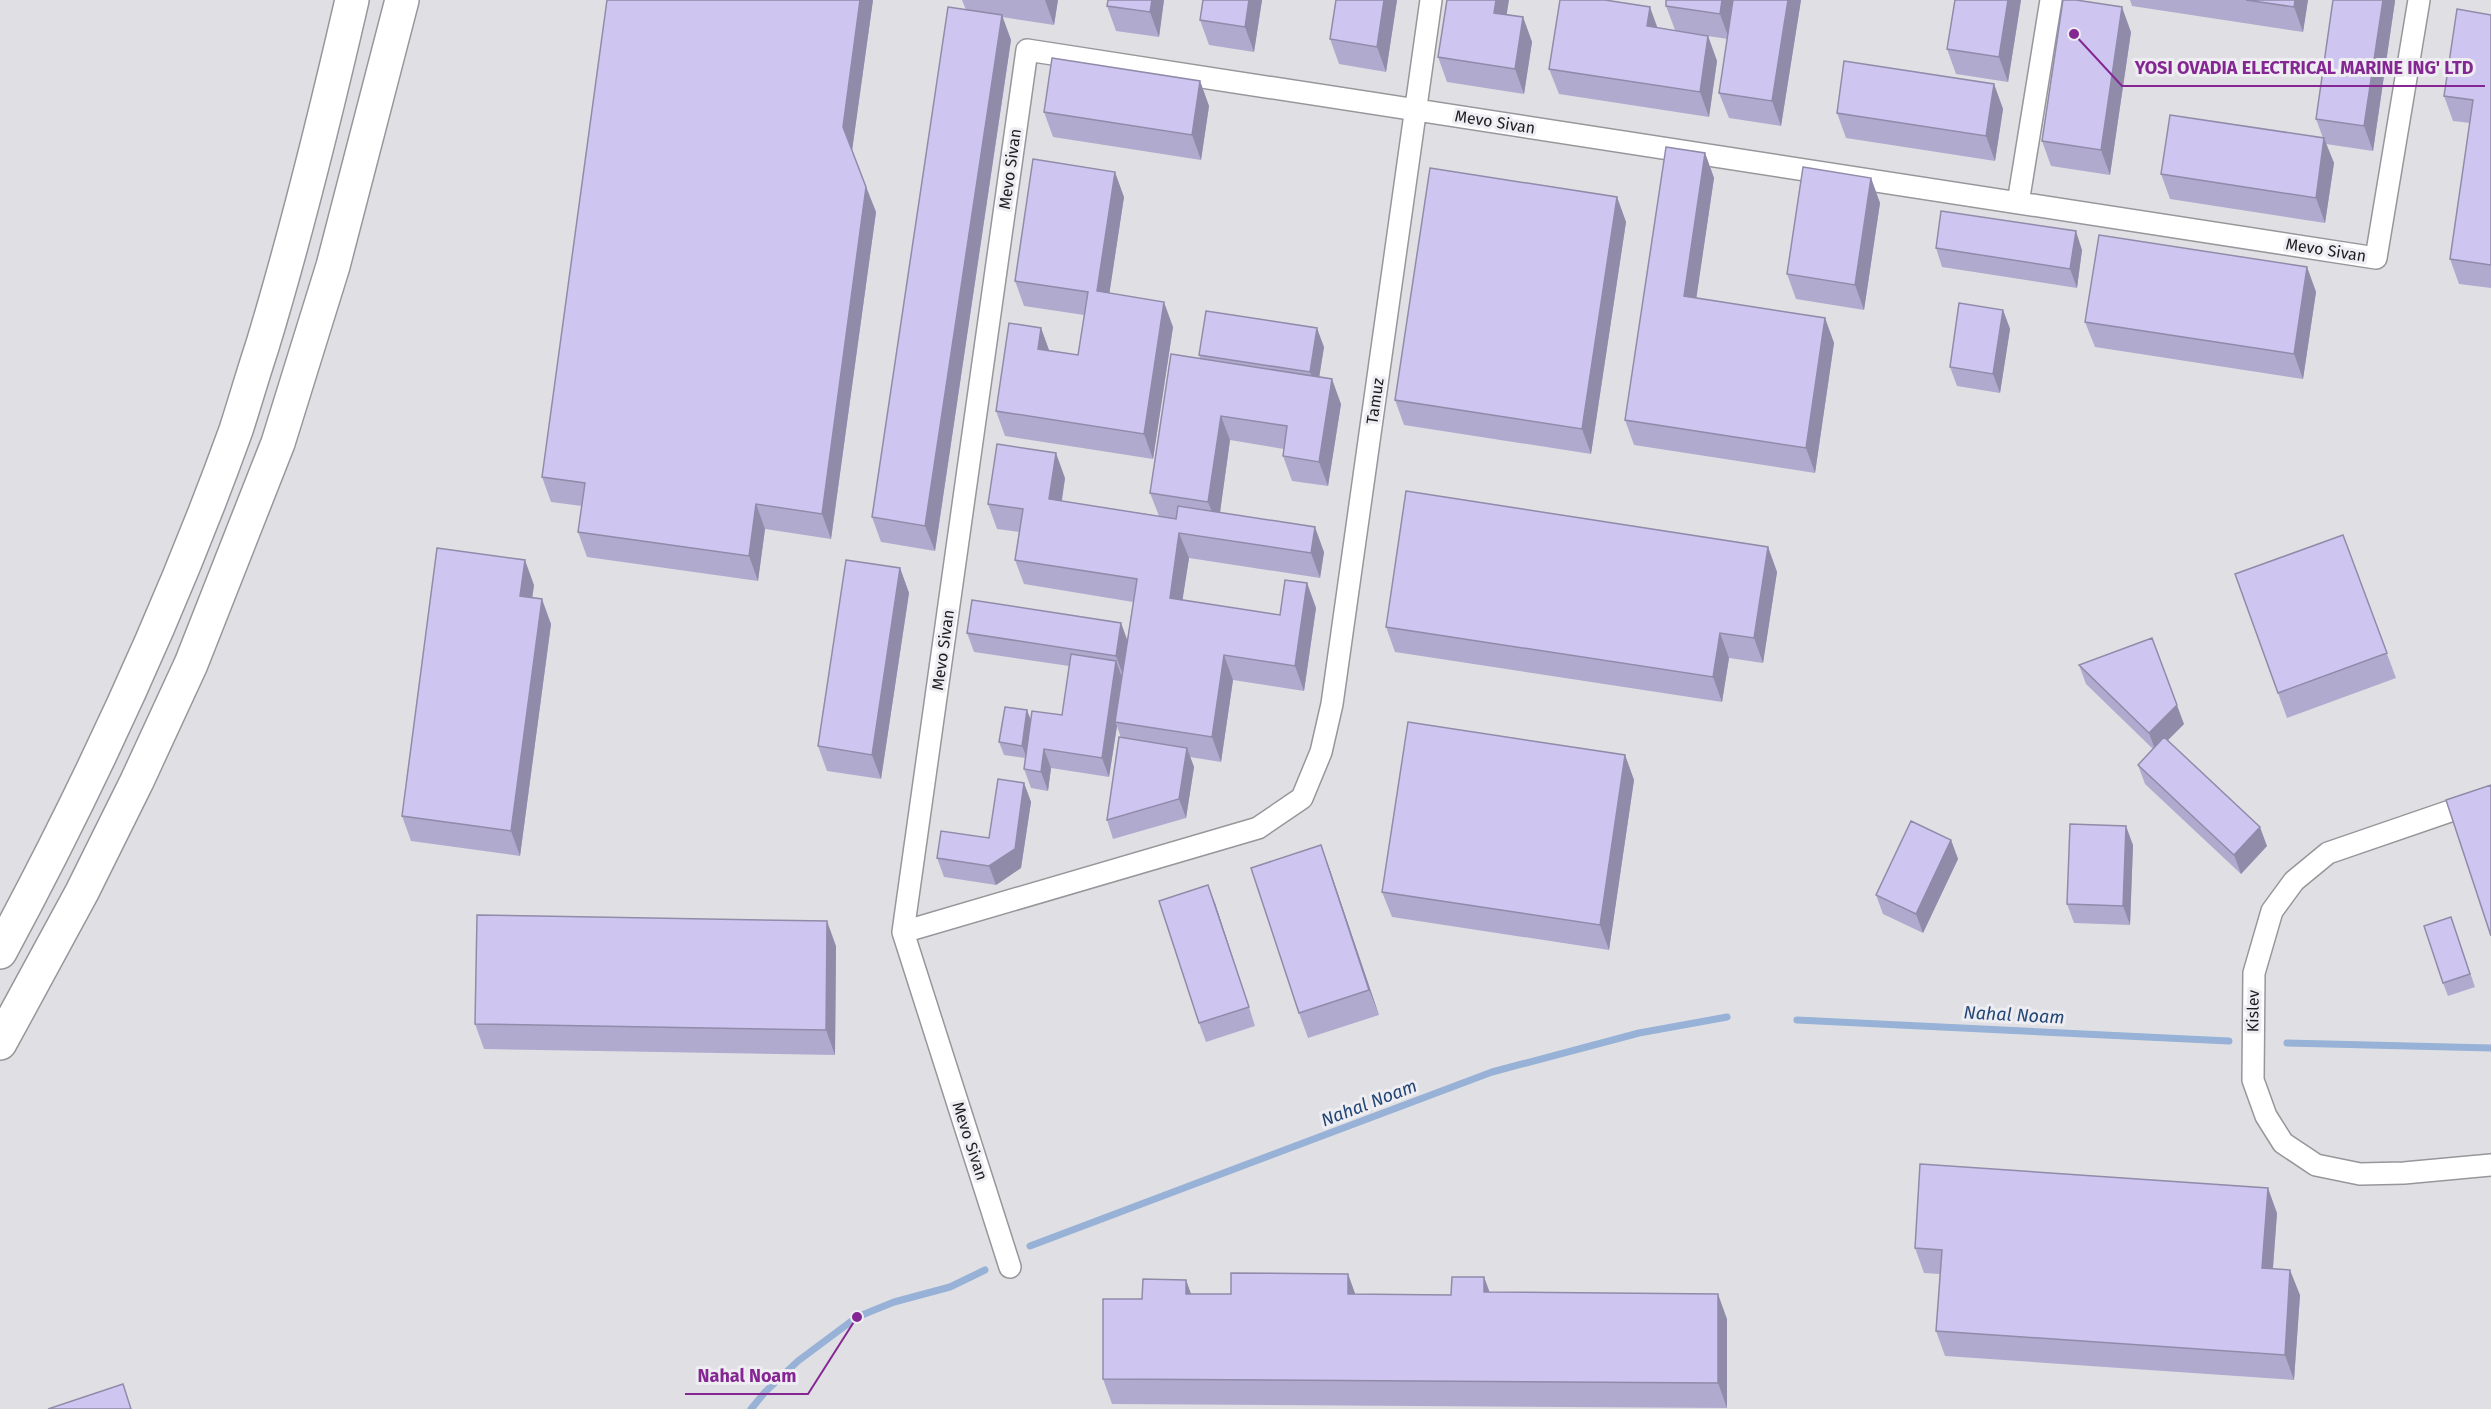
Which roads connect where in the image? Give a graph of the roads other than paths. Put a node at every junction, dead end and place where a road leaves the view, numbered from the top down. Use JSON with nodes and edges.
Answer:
{"nodes":[{"id":1,"x":352,"y":0,"type":"edge"},
{"id":2,"x":402,"y":0,"type":"edge"},
{"id":3,"x":1431,"y":0,"type":"edge"},
{"id":4,"x":2051,"y":0,"type":"edge"},
{"id":5,"x":2419,"y":0,"type":"edge"},
{"id":6,"x":1416,"y":110,"type":"junction"},
{"id":7,"x":2018,"y":202,"type":"junction"},
{"id":8,"x":2491,"y":797,"type":"edge"},
{"id":9,"x":903,"y":932,"type":"junction"},
{"id":10,"x":0,"y":952,"type":"edge"},
{"id":11,"x":0,"y":1043,"type":"edge"},
{"id":12,"x":2491,"y":1165,"type":"edge"},
{"id":13,"x":1010,"y":1267,"type":"dead end"}],
"edges":[{"from":1,"to":10,"type":"highway"},
{"from":2,"to":11,"type":"highway"},
{"from":3,"to":6,"type":"street","name":"Tamuz"},
{"from":4,"to":7,"type":"street"},
{"from":5,"to":7,"type":"street","name":"Mevo Sivan"},
{"from":6,"to":7,"type":"street","name":"Mevo Sivan"},
{"from":6,"to":9,"type":"street","name":"Tamuz"},
{"from":6,"to":9,"type":"street","name":"Mevo Sivan"},
{"from":8,"to":12,"type":"street","name":"Kislev"},
{"from":9,"to":13,"type":"street","name":"Mevo Sivan"}]}
